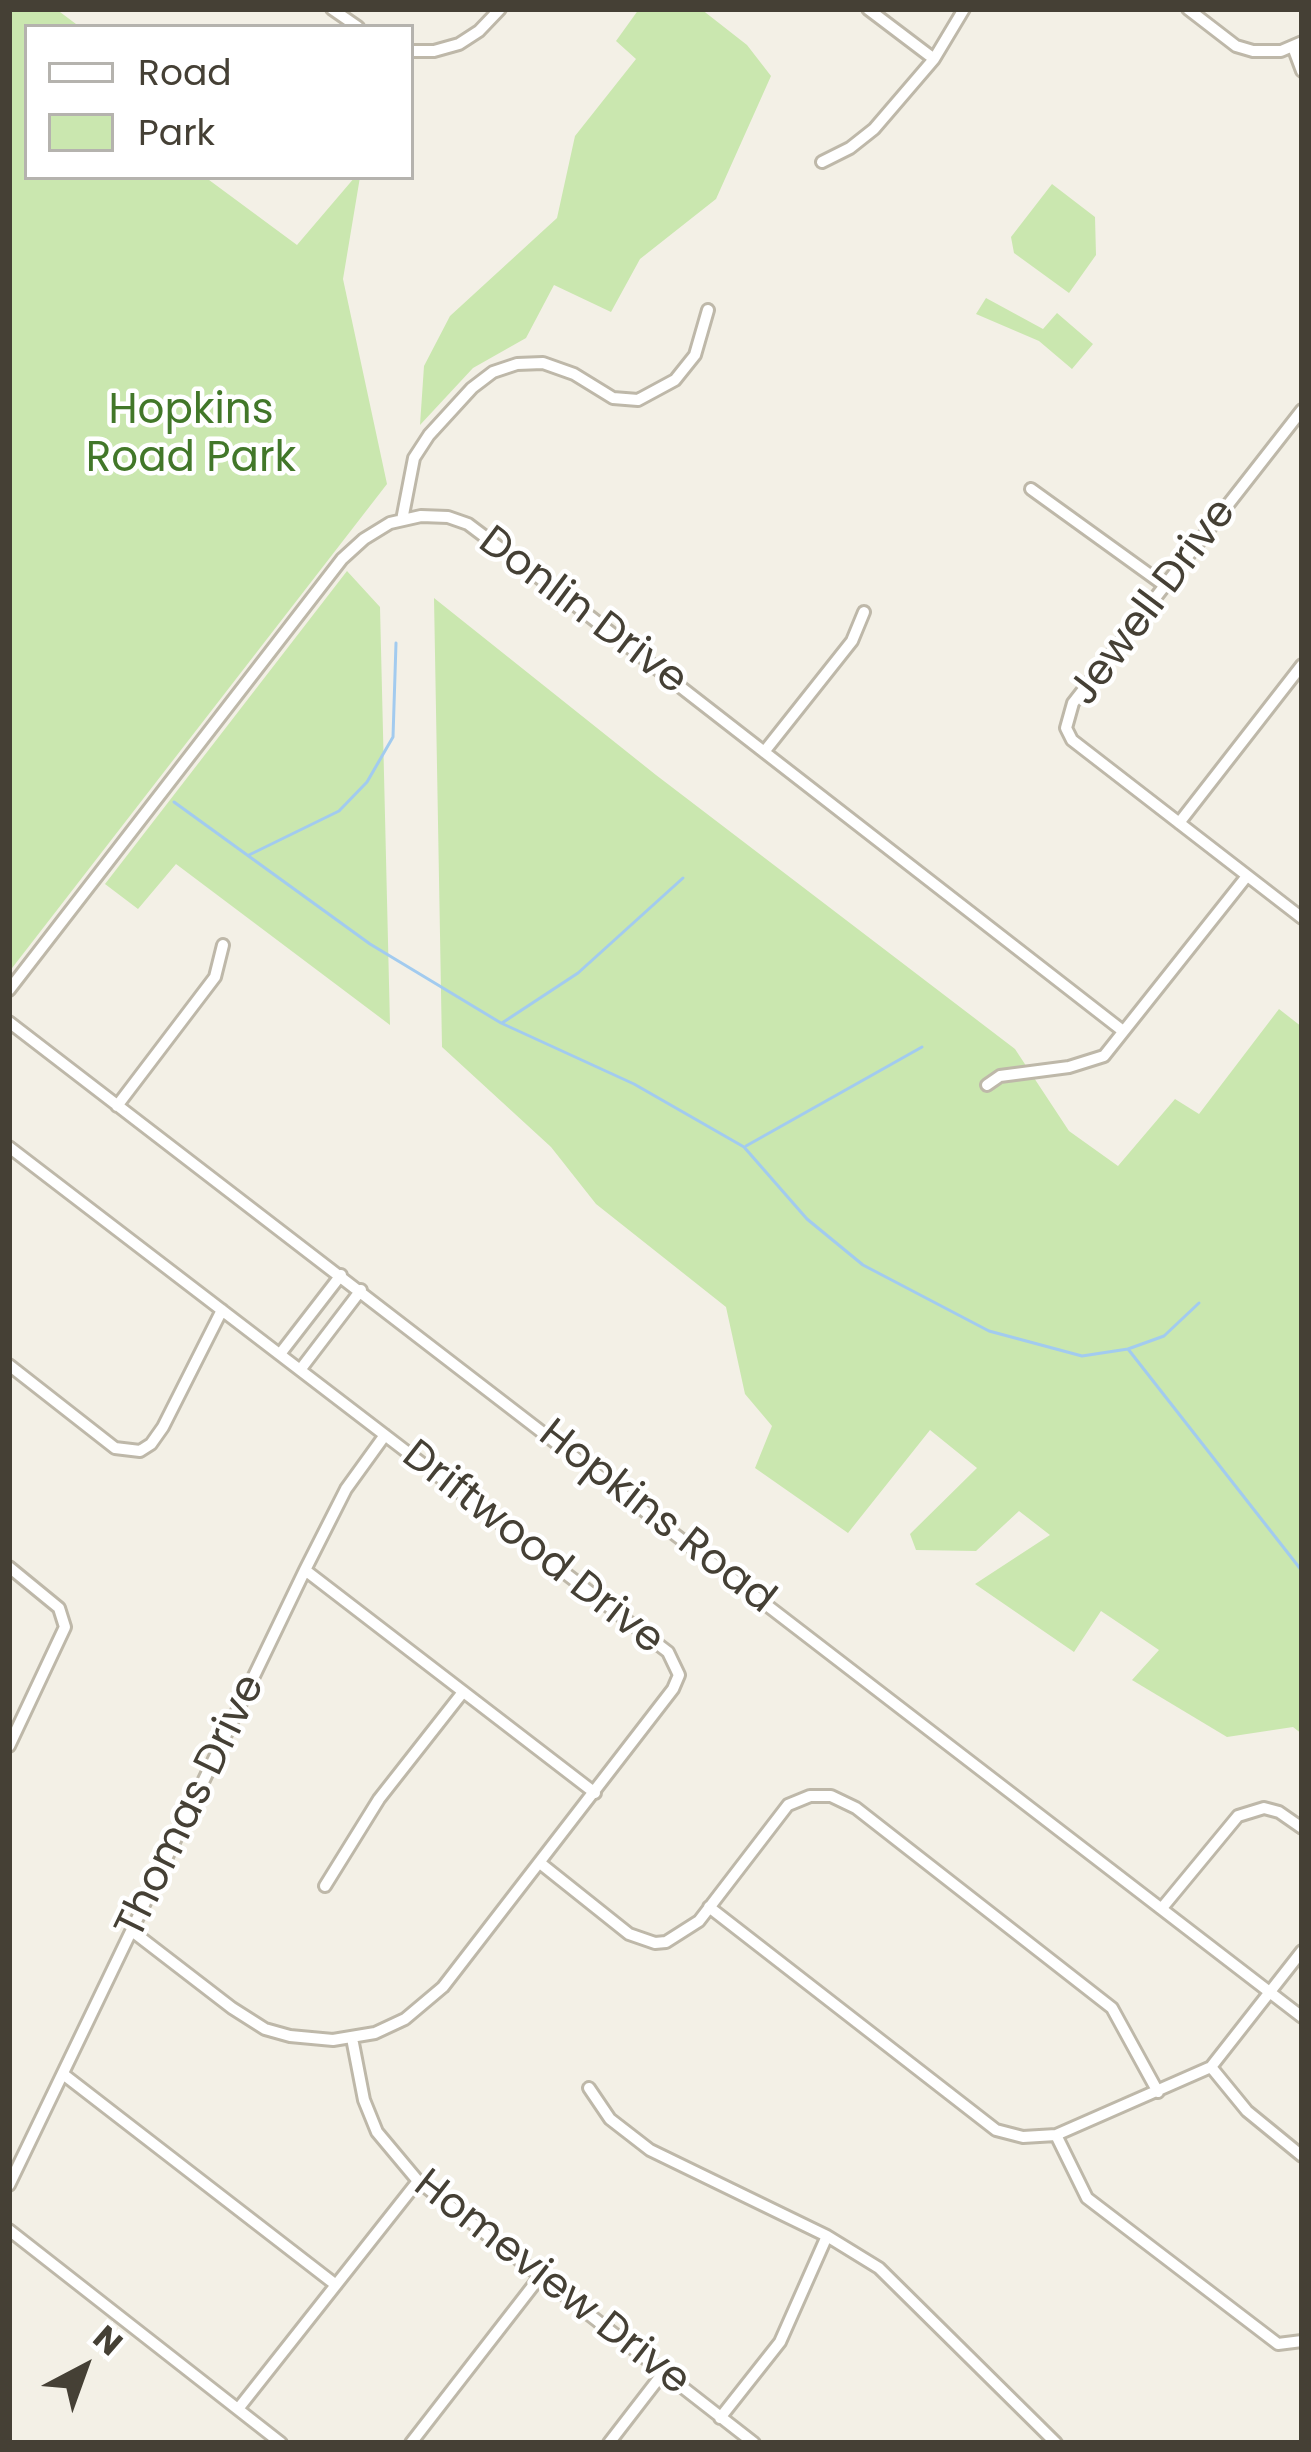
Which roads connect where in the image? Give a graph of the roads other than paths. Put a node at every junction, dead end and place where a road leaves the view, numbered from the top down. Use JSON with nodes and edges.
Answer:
{"nodes":[{"id":1,"x":500,"y":9,"type":"edge"},
{"id":2,"x":868,"y":9,"type":"edge"},
{"id":3,"x":964,"y":9,"type":"edge"},
{"id":4,"x":1188,"y":9,"type":"edge"},
{"id":5,"x":1298,"y":45,"type":"edge"},
{"id":6,"x":414,"y":51,"type":"edge"},
{"id":7,"x":934,"y":58,"type":"junction"},
{"id":8,"x":1302,"y":71,"type":"edge"},
{"id":9,"x":822,"y":162,"type":"dead end"},
{"id":10,"x":708,"y":310,"type":"dead end"},
{"id":11,"x":1302,"y":410,"type":"edge"},
{"id":12,"x":1031,"y":489,"type":"dead end"},
{"id":13,"x":402,"y":520,"type":"junction"},
{"id":14,"x":1165,"y":586,"type":"junction"},
{"id":15,"x":864,"y":612,"type":"dead end"},
{"id":16,"x":1302,"y":664,"type":"edge"},
{"id":17,"x":764,"y":752,"type":"junction"},
{"id":18,"x":1179,"y":824,"type":"junction"},
{"id":19,"x":1247,"y":876,"type":"junction"},
{"id":20,"x":1302,"y":918,"type":"edge"},
{"id":21,"x":223,"y":945,"type":"dead end"},
{"id":22,"x":9,"y":990,"type":"edge"},
{"id":23,"x":9,"y":1022,"type":"edge"},
{"id":24,"x":1124,"y":1030,"type":"junction"},
{"id":25,"x":986,"y":1085,"type":"dead end"},
{"id":26,"x":117,"y":1106,"type":"junction"},
{"id":27,"x":9,"y":1147,"type":"edge"},
{"id":28,"x":341,"y":1276,"type":"junction"},
{"id":29,"x":361,"y":1290,"type":"junction"},
{"id":30,"x":222,"y":1310,"type":"junction"},
{"id":31,"x":280,"y":1354,"type":"junction"},
{"id":32,"x":9,"y":1365,"type":"edge"},
{"id":33,"x":300,"y":1370,"type":"junction"},
{"id":34,"x":385,"y":1435,"type":"junction"},
{"id":35,"x":9,"y":1568,"type":"edge"},
{"id":36,"x":305,"y":1570,"type":"junction"},
{"id":37,"x":463,"y":1692,"type":"junction"},
{"id":38,"x":9,"y":1746,"type":"edge"},
{"id":39,"x":595,"y":1793,"type":"junction"},
{"id":40,"x":1302,"y":1828,"type":"edge"},
{"id":41,"x":540,"y":1863,"type":"junction"},
{"id":42,"x":325,"y":1886,"type":"dead end"},
{"id":43,"x":710,"y":1907,"type":"junction"},
{"id":44,"x":1162,"y":1909,"type":"junction"},
{"id":45,"x":132,"y":1931,"type":"junction"},
{"id":46,"x":1302,"y":1952,"type":"edge"},
{"id":47,"x":1270,"y":1992,"type":"junction"},
{"id":48,"x":1302,"y":2017,"type":"edge"},
{"id":49,"x":352,"y":2038,"type":"junction"},
{"id":50,"x":1211,"y":2067,"type":"junction"},
{"id":51,"x":63,"y":2074,"type":"junction"},
{"id":52,"x":589,"y":2088,"type":"dead end"},
{"id":53,"x":1158,"y":2092,"type":"junction"},
{"id":54,"x":1056,"y":2135,"type":"junction"},
{"id":55,"x":1302,"y":2156,"type":"edge"},
{"id":56,"x":418,"y":2181,"type":"junction"},
{"id":57,"x":9,"y":2185,"type":"edge"},
{"id":58,"x":9,"y":2230,"type":"edge"},
{"id":59,"x":827,"y":2236,"type":"junction"},
{"id":60,"x":538,"y":2278,"type":"junction"},
{"id":61,"x":336,"y":2285,"type":"junction"},
{"id":62,"x":1302,"y":2342,"type":"edge"},
{"id":63,"x":663,"y":2373,"type":"junction"},
{"id":64,"x":238,"y":2409,"type":"junction"},
{"id":65,"x":720,"y":2418,"type":"junction"},
{"id":66,"x":281,"y":2443,"type":"edge"},
{"id":67,"x":411,"y":2443,"type":"edge"},
{"id":68,"x":608,"y":2443,"type":"edge"},
{"id":69,"x":754,"y":2443,"type":"edge"},
{"id":70,"x":1056,"y":2443,"type":"edge"}],
"edges":[{"from":1,"to":6,"type":"street"},
{"from":2,"to":7,"type":"street"},
{"from":3,"to":7,"type":"street"},
{"from":4,"to":5,"type":"street"},
{"from":5,"to":8,"type":"street"},
{"from":7,"to":9,"type":"street"},
{"from":10,"to":13,"type":"street"},
{"from":11,"to":14,"type":"street","name":"Jewell Drive"},
{"from":12,"to":14,"type":"street"},
{"from":13,"to":17,"type":"street","name":"Donlin Drive"},
{"from":13,"to":22,"type":"street"},
{"from":14,"to":18,"type":"street","name":"Jewell Drive"},
{"from":15,"to":17,"type":"street"},
{"from":16,"to":18,"type":"street"},
{"from":17,"to":24,"type":"street","name":"Donlin Drive"},
{"from":18,"to":19,"type":"street","name":"Jewell Drive"},
{"from":19,"to":20,"type":"street","name":"Jewell Drive"},
{"from":19,"to":24,"type":"street"},
{"from":21,"to":26,"type":"street"},
{"from":23,"to":26,"type":"street","name":"Hopkins Road"},
{"from":24,"to":25,"type":"street"},
{"from":26,"to":28,"type":"street","name":"Hopkins Road"},
{"from":27,"to":30,"type":"street","name":"Driftwood Drive"},
{"from":28,"to":29,"type":"street","name":"Hopkins Road"},
{"from":28,"to":31,"type":"street"},
{"from":29,"to":33,"type":"street"},
{"from":29,"to":44,"type":"street","name":"Hopkins Road"},
{"from":30,"to":31,"type":"street","name":"Driftwood Drive"},
{"from":30,"to":32,"type":"street"},
{"from":31,"to":33,"type":"street","name":"Driftwood Drive"},
{"from":33,"to":34,"type":"street","name":"Driftwood Drive"},
{"from":34,"to":36,"type":"street","name":"Thomas Drive"},
{"from":34,"to":39,"type":"street","name":"Driftwood Drive"},
{"from":35,"to":38,"type":"street"},
{"from":36,"to":37,"type":"street"},
{"from":36,"to":45,"type":"street","name":"Thomas Drive"},
{"from":37,"to":39,"type":"street"},
{"from":37,"to":42,"type":"street"},
{"from":39,"to":41,"type":"street","name":"Driftwood Drive"},
{"from":40,"to":44,"type":"street"},
{"from":41,"to":43,"type":"street"},
{"from":41,"to":49,"type":"street","name":"Driftwood Drive"},
{"from":43,"to":53,"type":"street"},
{"from":43,"to":54,"type":"street"},
{"from":44,"to":47,"type":"street","name":"Hopkins Road"},
{"from":45,"to":49,"type":"street","name":"Driftwood Drive"},
{"from":45,"to":51,"type":"street","name":"Thomas Drive"},
{"from":46,"to":47,"type":"street"},
{"from":47,"to":48,"type":"street","name":"Hopkins Road"},
{"from":47,"to":50,"type":"street"},
{"from":49,"to":56,"type":"street","name":"Homeview Drive"},
{"from":50,"to":53,"type":"street"},
{"from":50,"to":55,"type":"street"},
{"from":51,"to":57,"type":"street","name":"Thomas Drive"},
{"from":51,"to":61,"type":"street"},
{"from":52,"to":59,"type":"street"},
{"from":53,"to":54,"type":"street"},
{"from":54,"to":62,"type":"street"},
{"from":56,"to":60,"type":"street","name":"Homeview Drive"},
{"from":56,"to":61,"type":"street"},
{"from":58,"to":64,"type":"street"},
{"from":59,"to":65,"type":"street"},
{"from":59,"to":70,"type":"street"},
{"from":60,"to":63,"type":"street","name":"Homeview Drive"},
{"from":60,"to":67,"type":"street"},
{"from":61,"to":64,"type":"street"},
{"from":63,"to":65,"type":"street","name":"Homeview Drive"},
{"from":63,"to":68,"type":"street"},
{"from":64,"to":66,"type":"street"},
{"from":65,"to":69,"type":"street","name":"Homeview Drive"}]}
